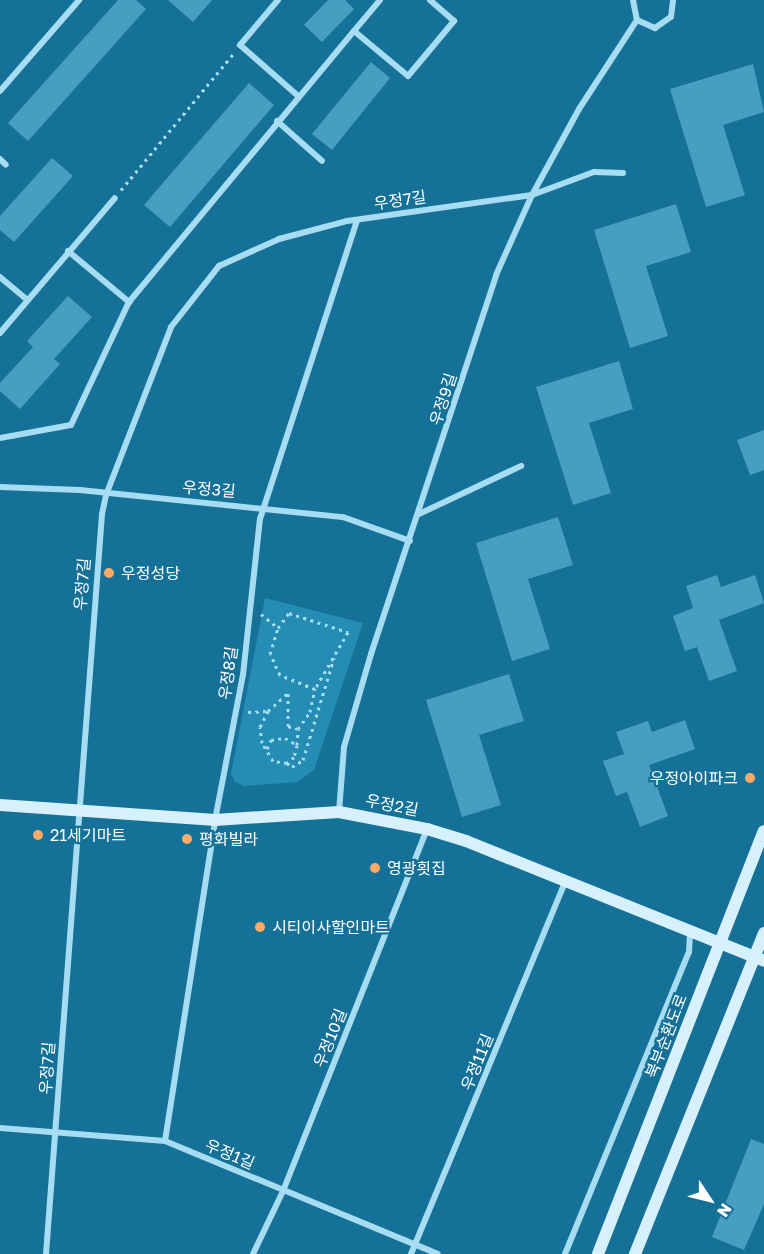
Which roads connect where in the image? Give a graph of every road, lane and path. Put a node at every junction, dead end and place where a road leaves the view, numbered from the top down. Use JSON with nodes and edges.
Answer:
{"nodes":[{"id":1,"x":79,"y":0,"type":"edge"},
{"id":2,"x":278,"y":0,"type":"edge"},
{"id":3,"x":380,"y":0,"type":"edge"},
{"id":4,"x":430,"y":0,"type":"edge"},
{"id":5,"x":633,"y":0,"type":"edge"},
{"id":6,"x":673,"y":0,"type":"edge"},
{"id":7,"x":637,"y":20,"type":"junction"},
{"id":8,"x":354,"y":31,"type":"junction"},
{"id":9,"x":240,"y":45,"type":"junction"},
{"id":10,"x":0,"y":91,"type":"edge"},
{"id":11,"x":298,"y":96,"type":"junction"},
{"id":12,"x":277,"y":121,"type":"junction"},
{"id":13,"x":0,"y":159,"type":"edge"},
{"id":14,"x":322,"y":161,"type":"dead end"},
{"id":15,"x":6,"y":165,"type":"dead end"},
{"id":16,"x":623,"y":173,"type":"dead end"},
{"id":17,"x":532,"y":195,"type":"junction"},
{"id":18,"x":115,"y":198,"type":"joint"},
{"id":19,"x":357,"y":220,"type":"junction"},
{"id":20,"x":68,"y":252,"type":"junction"},
{"id":21,"x":0,"y":277,"type":"edge"},
{"id":22,"x":27,"y":300,"type":"junction"},
{"id":23,"x":129,"y":302,"type":"junction"},
{"id":24,"x":0,"y":331,"type":"edge"},
{"id":25,"x":0,"y":438,"type":"edge"},
{"id":26,"x":521,"y":466,"type":"dead end"},
{"id":27,"x":0,"y":487,"type":"edge"},
{"id":28,"x":106,"y":495,"type":"junction"},
{"id":29,"x":263,"y":509,"type":"junction"},
{"id":30,"x":419,"y":514,"type":"junction"},
{"id":31,"x":410,"y":541,"type":"junction"},
{"id":32,"x":250,"y":608,"type":"junction"},
{"id":33,"x":278,"y":628,"type":"junction"},
{"id":34,"x":335,"y":654,"type":"junction"},
{"id":35,"x":291,"y":682,"type":"junction"},
{"id":36,"x":315,"y":689,"type":"junction"},
{"id":37,"x":288,"y":693,"type":"junction"},
{"id":38,"x":268,"y":711,"type":"junction"},
{"id":39,"x":235,"y":713,"type":"junction"},
{"id":40,"x":298,"y":729,"type":"junction"},
{"id":41,"x":297,"y":745,"type":"junction"},
{"id":42,"x":267,"y":750,"type":"junction"},
{"id":43,"x":287,"y":763,"type":"junction"},
{"id":44,"x":0,"y":805,"type":"edge"},
{"id":45,"x":82,"y":810,"type":"junction"},
{"id":46,"x":339,"y":812,"type":"junction"},
{"id":47,"x":215,"y":820,"type":"junction"},
{"id":48,"x":427,"y":829,"type":"junction"},
{"id":49,"x":764,"y":831,"type":"edge"},
{"id":50,"x":567,"y":880,"type":"junction"},
{"id":51,"x":690,"y":930,"type":"junction"},
{"id":52,"x":764,"y":933,"type":"edge"},
{"id":53,"x":720,"y":943,"type":"junction"},
{"id":54,"x":759,"y":959,"type":"edge"},
{"id":55,"x":0,"y":1128,"type":"edge"},
{"id":56,"x":56,"y":1132,"type":"junction"},
{"id":57,"x":165,"y":1141,"type":"junction"},
{"id":58,"x":283,"y":1191,"type":"junction"},
{"id":59,"x":416,"y":1244,"type":"junction"},
{"id":60,"x":46,"y":1254,"type":"edge"},
{"id":61,"x":253,"y":1254,"type":"edge"},
{"id":62,"x":411,"y":1254,"type":"edge"},
{"id":63,"x":438,"y":1254,"type":"edge"},
{"id":64,"x":565,"y":1254,"type":"edge"},
{"id":65,"x":598,"y":1254,"type":"edge"},
{"id":66,"x":635,"y":1254,"type":"edge"}],
"edges":[{"from":1,"to":10,"type":"street"},
{"from":2,"to":9,"type":"street"},
{"from":3,"to":8,"type":"street"},
{"from":4,"to":8,"type":"street"},
{"from":5,"to":7,"type":"street"},
{"from":6,"to":7,"type":"street"},
{"from":7,"to":17,"type":"street","name":"우정9길"},
{"from":8,"to":11,"type":"street"},
{"from":9,"to":11,"type":"street"},
{"from":9,"to":18,"type":"path"},
{"from":11,"to":12,"type":"street"},
{"from":12,"to":14,"type":"street"},
{"from":12,"to":23,"type":"street"},
{"from":13,"to":15,"type":"street"},
{"from":16,"to":17,"type":"street","name":"우정7길"},
{"from":17,"to":19,"type":"street","name":"우정7길"},
{"from":17,"to":30,"type":"street","name":"우정9길"},
{"from":18,"to":20,"type":"street"},
{"from":19,"to":28,"type":"street","name":"우정7길"},
{"from":19,"to":29,"type":"street","name":"우정8길"},
{"from":20,"to":22,"type":"street"},
{"from":20,"to":23,"type":"street"},
{"from":21,"to":22,"type":"street"},
{"from":22,"to":24,"type":"street"},
{"from":23,"to":25,"type":"street"},
{"from":26,"to":30,"type":"street"},
{"from":27,"to":28,"type":"street","name":"우정3길"},
{"from":28,"to":29,"type":"street","name":"우정3길"},
{"from":28,"to":45,"type":"street","name":"우정7길"},
{"from":29,"to":31,"type":"street","name":"우정3길"},
{"from":29,"to":32,"type":"street","name":"우정8길"},
{"from":30,"to":31,"type":"street","name":"우정9길"},
{"from":31,"to":46,"type":"street","name":"우정9길"},
{"from":32,"to":33,"type":"path"},
{"from":32,"to":39,"type":"street","name":"우정8길"},
{"from":33,"to":34,"type":"path"},
{"from":33,"to":35,"type":"path"},
{"from":34,"to":36,"type":"path"},
{"from":34,"to":43,"type":"path"},
{"from":35,"to":36,"type":"path"},
{"from":35,"to":37,"type":"path"},
{"from":36,"to":40,"type":"path"},
{"from":37,"to":38,"type":"path"},
{"from":37,"to":40,"type":"path"},
{"from":38,"to":39,"type":"path"},
{"from":38,"to":42,"type":"path"},
{"from":39,"to":47,"type":"street","name":"우정8길"},
{"from":40,"to":41,"type":"path"},
{"from":41,"to":42,"type":"path"},
{"from":41,"to":43,"type":"path"},
{"from":42,"to":43,"type":"path"},
{"from":44,"to":45,"type":"main road","name":"우정2길"},
{"from":45,"to":47,"type":"main road","name":"우정2길"},
{"from":45,"to":56,"type":"street","name":"우정7길"},
{"from":46,"to":47,"type":"main road","name":"우정2길"},
{"from":46,"to":48,"type":"main road","name":"우정2길"},
{"from":47,"to":57,"type":"street","name":"우정8길"},
{"from":48,"to":50,"type":"main road","name":"우정2길"},
{"from":48,"to":58,"type":"street","name":"우정10길"},
{"from":49,"to":53,"type":"main road","name":"북부순환도로"},
{"from":50,"to":51,"type":"main road","name":"우정2길"},
{"from":50,"to":59,"type":"street","name":"우정11길"},
{"from":51,"to":53,"type":"main road","name":"우정2길"},
{"from":51,"to":64,"type":"street"},
{"from":52,"to":54,"type":"main road"},
{"from":53,"to":54,"type":"main road","name":"우정2길"},
{"from":53,"to":65,"type":"main road","name":"북부순환도로"},
{"from":54,"to":66,"type":"main road"},
{"from":55,"to":56,"type":"street","name":"우정1길"},
{"from":56,"to":57,"type":"street","name":"우정1길"},
{"from":56,"to":60,"type":"street","name":"우정7길"},
{"from":57,"to":58,"type":"street","name":"우정1길"},
{"from":58,"to":59,"type":"street","name":"우정1길"},
{"from":58,"to":61,"type":"street","name":"우정10길"},
{"from":59,"to":62,"type":"street","name":"우정11길"},
{"from":59,"to":63,"type":"street","name":"우정1길"}]}
